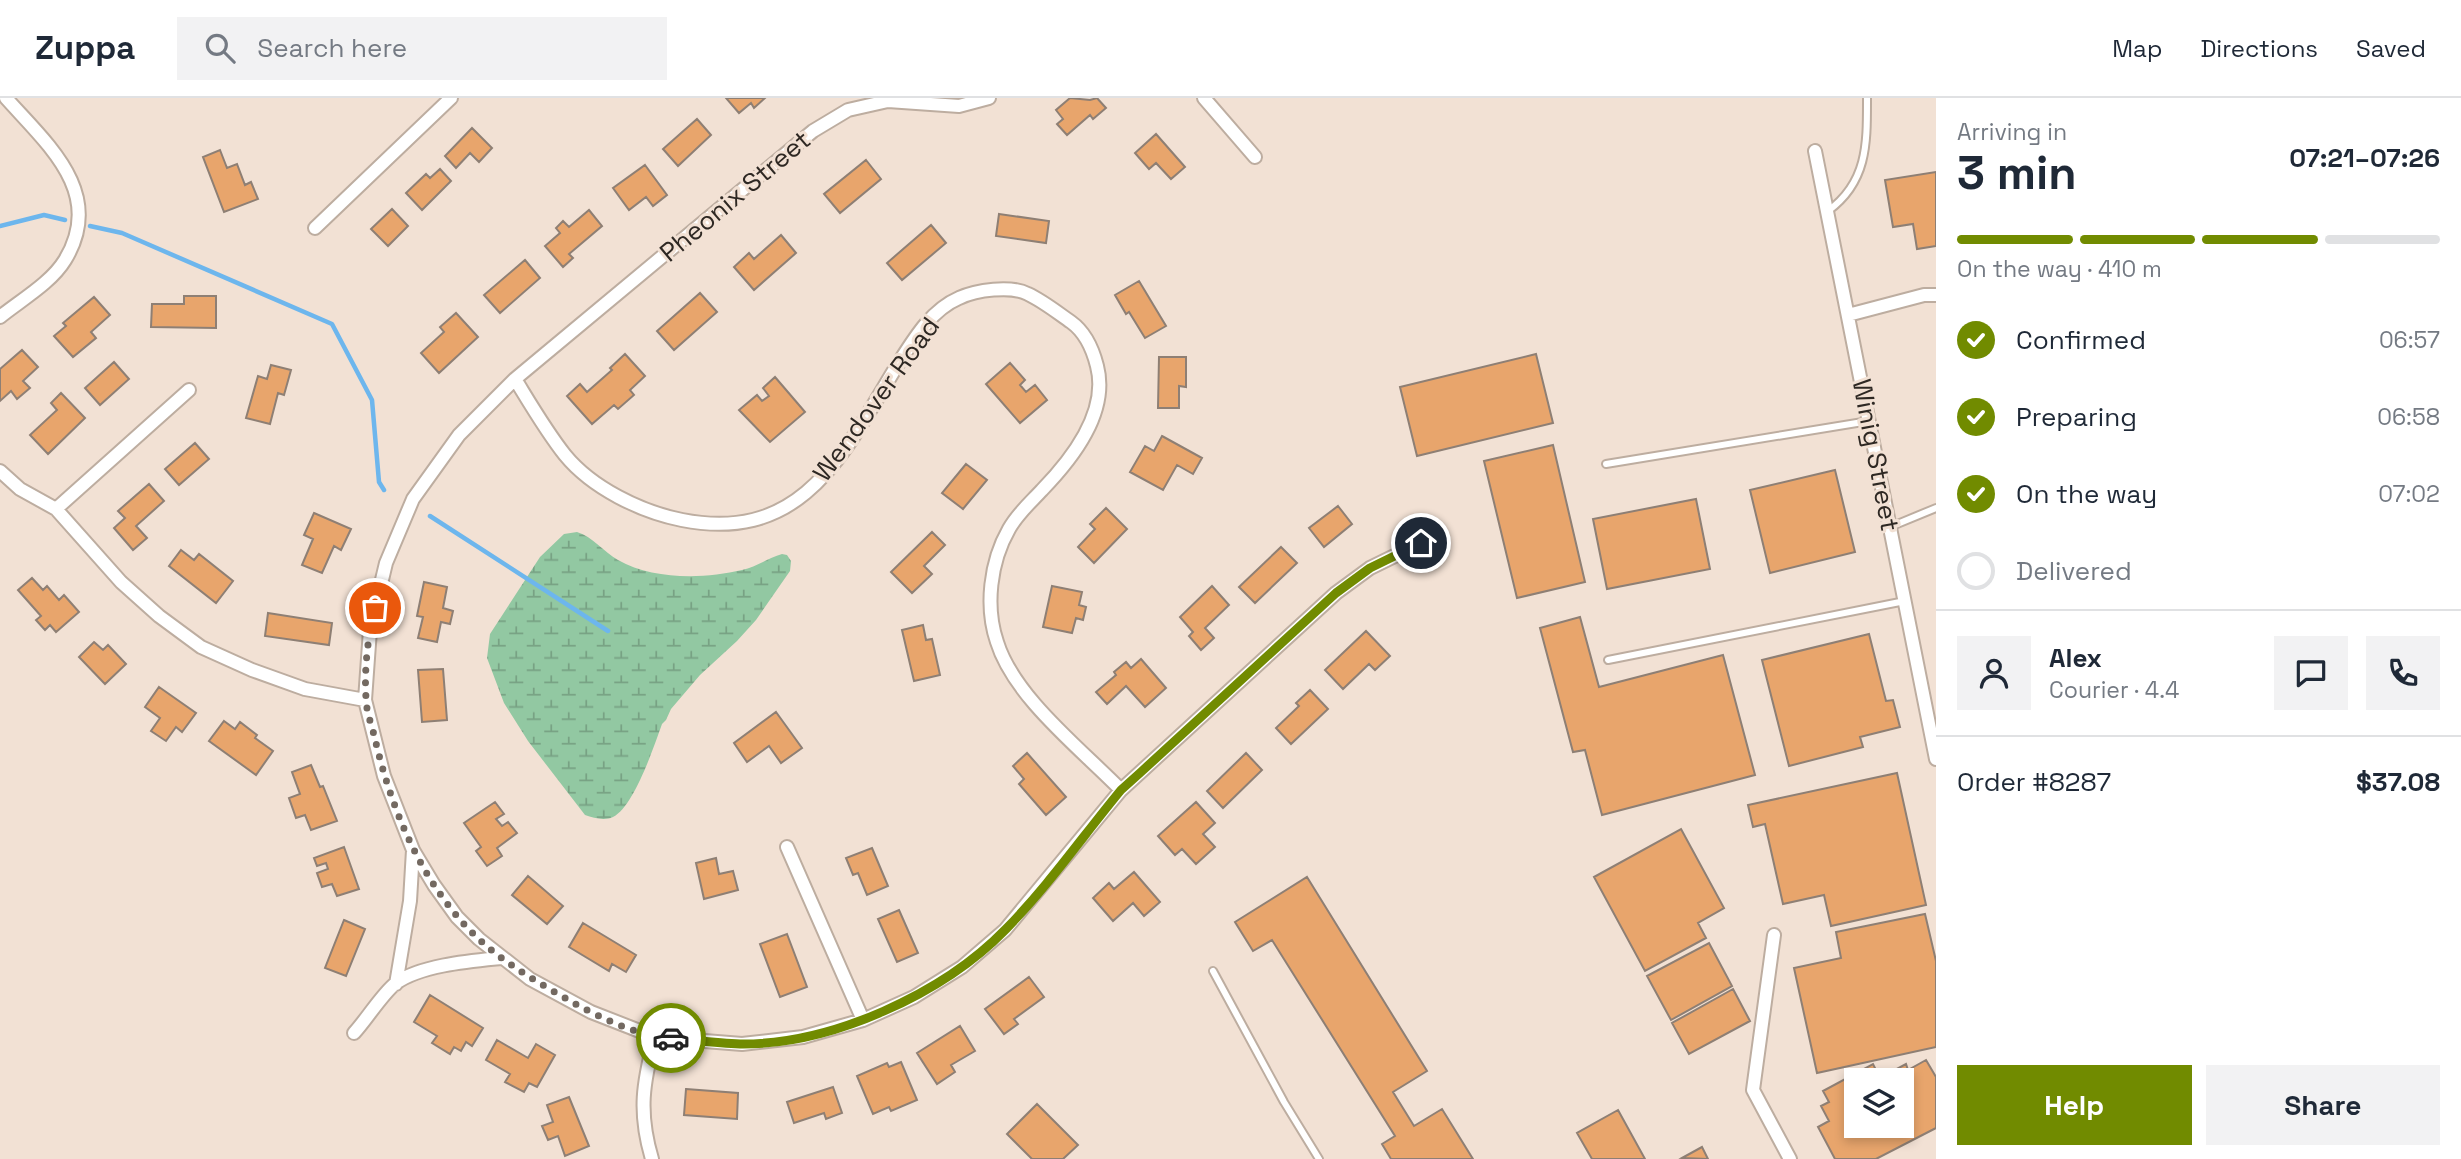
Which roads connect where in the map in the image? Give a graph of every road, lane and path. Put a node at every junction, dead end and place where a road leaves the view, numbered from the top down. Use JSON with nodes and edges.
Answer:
{"nodes":[{"id":1,"x":6,"y":98,"type":"edge"},
{"id":2,"x":451,"y":98,"type":"edge"},
{"id":3,"x":989,"y":98,"type":"edge"},
{"id":4,"x":1204,"y":98,"type":"edge"},
{"id":5,"x":1867,"y":98,"type":"edge"},
{"id":6,"x":1815,"y":152,"type":"dead end"},
{"id":7,"x":1255,"y":157,"type":"dead end"},
{"id":8,"x":1827,"y":212,"type":"junction"},
{"id":9,"x":315,"y":228,"type":"dead end"},
{"id":10,"x":1936,"y":295,"type":"edge"},
{"id":11,"x":1847,"y":315,"type":"junction"},
{"id":12,"x":0,"y":317,"type":"edge"},
{"id":13,"x":515,"y":379,"type":"junction"},
{"id":14,"x":189,"y":390,"type":"dead end"},
{"id":15,"x":1869,"y":421,"type":"junction"},
{"id":16,"x":1606,"y":464,"type":"dead end"},
{"id":17,"x":0,"y":471,"type":"edge"},
{"id":18,"x":1936,"y":508,"type":"edge"},
{"id":19,"x":56,"y":509,"type":"junction"},
{"id":20,"x":1890,"y":527,"type":"junction"},
{"id":21,"x":1421,"y":543,"type":"dead end"},
{"id":22,"x":1905,"y":601,"type":"junction"},
{"id":23,"x":1608,"y":660,"type":"dead end"},
{"id":24,"x":365,"y":699,"type":"junction"},
{"id":25,"x":1936,"y":759,"type":"edge"},
{"id":26,"x":1121,"y":790,"type":"junction"},
{"id":27,"x":787,"y":847,"type":"dead end"},
{"id":28,"x":413,"y":850,"type":"junction"},
{"id":29,"x":1774,"y":935,"type":"dead end"},
{"id":30,"x":501,"y":958,"type":"junction"},
{"id":31,"x":1213,"y":971,"type":"dead end"},
{"id":32,"x":396,"y":984,"type":"junction"},
{"id":33,"x":863,"y":1020,"type":"junction"},
{"id":34,"x":354,"y":1033,"type":"dead end"},
{"id":35,"x":655,"y":1037,"type":"junction"},
{"id":36,"x":652,"y":1159,"type":"edge"},
{"id":37,"x":1319,"y":1159,"type":"edge"},
{"id":38,"x":1790,"y":1159,"type":"edge"}],
"edges":[{"from":1,"to":12,"type":"street"},
{"from":2,"to":9,"type":"street"},
{"from":3,"to":13,"type":"street","name":"Pheonix Street"},
{"from":4,"to":7,"type":"street"},
{"from":5,"to":8,"type":"lane"},
{"from":6,"to":8,"type":"street","name":"Winig Street"},
{"from":8,"to":11,"type":"street","name":"Winig Street"},
{"from":10,"to":11,"type":"street"},
{"from":11,"to":15,"type":"street","name":"Winig Street"},
{"from":13,"to":24,"type":"street","name":"Pheonix Street"},
{"from":13,"to":26,"type":"street","name":"Wendover Road"},
{"from":14,"to":19,"type":"street"},
{"from":15,"to":16,"type":"lane"},
{"from":15,"to":20,"type":"street","name":"Winig Street"},
{"from":17,"to":19,"type":"street"},
{"from":18,"to":20,"type":"lane"},
{"from":19,"to":24,"type":"street"},
{"from":20,"to":22,"type":"street","name":"Winig Street"},
{"from":21,"to":26,"type":"street","name":"Pheonix Street"},
{"from":22,"to":23,"type":"lane"},
{"from":22,"to":25,"type":"street","name":"Winig Street"},
{"from":24,"to":28,"type":"street","name":"Pheonix Street"},
{"from":26,"to":33,"type":"street","name":"Pheonix Street"},
{"from":27,"to":33,"type":"street"},
{"from":28,"to":30,"type":"street","name":"Pheonix Street"},
{"from":28,"to":32,"type":"street"},
{"from":29,"to":38,"type":"street"},
{"from":30,"to":32,"type":"street"},
{"from":30,"to":35,"type":"street","name":"Pheonix Street"},
{"from":31,"to":37,"type":"lane"},
{"from":32,"to":34,"type":"street"},
{"from":33,"to":35,"type":"street","name":"Pheonix Street"},
{"from":35,"to":36,"type":"street"}]}
